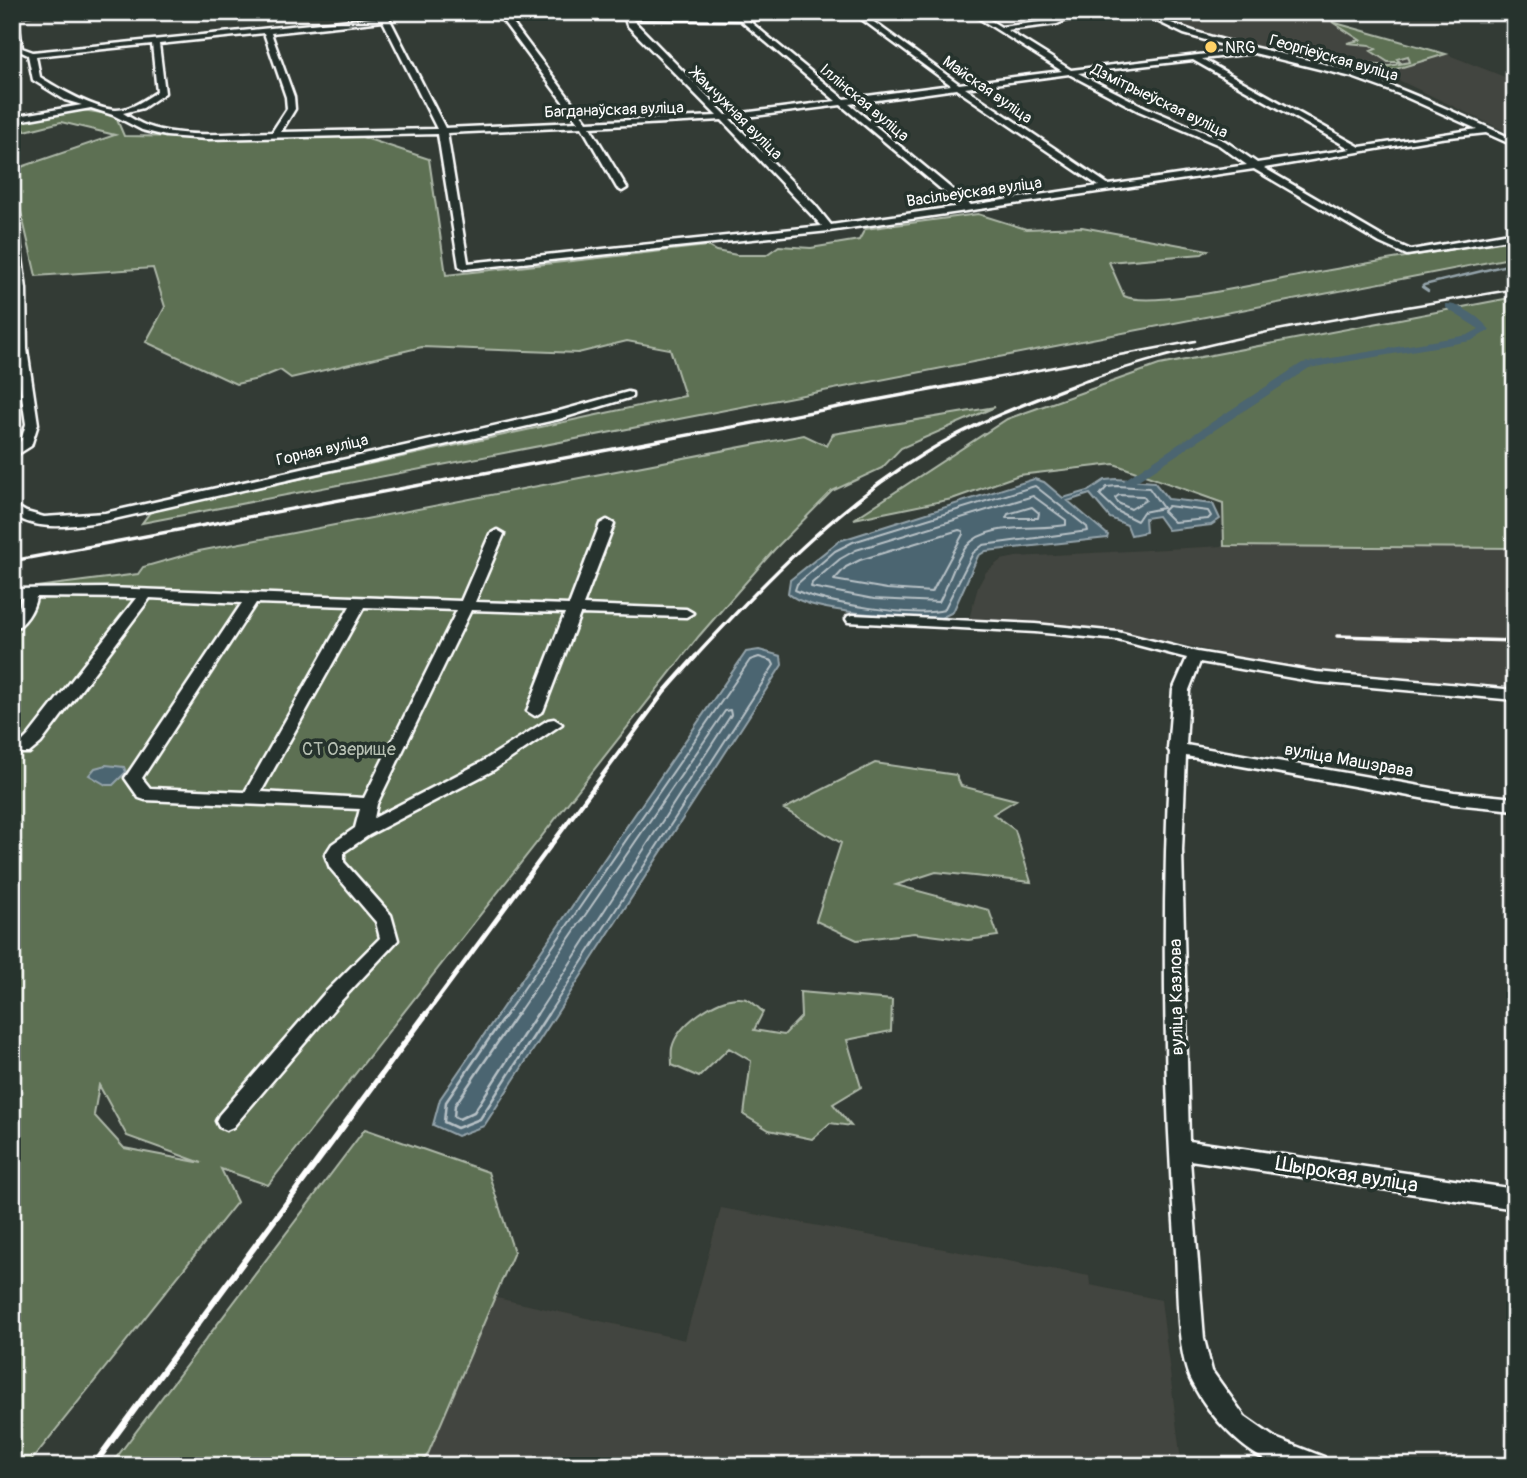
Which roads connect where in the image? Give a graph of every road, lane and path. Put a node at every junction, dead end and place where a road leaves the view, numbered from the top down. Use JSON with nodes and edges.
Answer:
{"nodes":[{"id":1,"x":37,"y":12,"type":"edge"},
{"id":2,"x":816,"y":12,"type":"edge"},
{"id":3,"x":855,"y":12,"type":"edge"},
{"id":4,"x":972,"y":12,"type":"edge"},
{"id":5,"x":1141,"y":12,"type":"edge"},
{"id":6,"x":13,"y":14,"type":"edge"},
{"id":7,"x":383,"y":15,"type":"edge"},
{"id":8,"x":502,"y":15,"type":"junction"},
{"id":9,"x":1072,"y":16,"type":"dead end"},
{"id":10,"x":628,"y":17,"type":"junction"},
{"id":11,"x":742,"y":18,"type":"junction"},
{"id":12,"x":1000,"y":29,"type":"junction"},
{"id":13,"x":267,"y":31,"type":"junction"},
{"id":14,"x":155,"y":42,"type":"junction"},
{"id":15,"x":1227,"y":49,"type":"junction"},
{"id":16,"x":1258,"y":50,"type":"joint"},
{"id":17,"x":32,"y":54,"type":"junction"},
{"id":18,"x":1193,"y":57,"type":"junction"},
{"id":19,"x":1070,"y":72,"type":"junction"},
{"id":20,"x":958,"y":87,"type":"junction"},
{"id":21,"x":843,"y":102,"type":"junction"},
{"id":22,"x":89,"y":106,"type":"junction"},
{"id":23,"x":116,"y":113,"type":"junction"},
{"id":24,"x":722,"y":118,"type":"junction"},
{"id":25,"x":12,"y":120,"type":"edge"},
{"id":26,"x":584,"y":124,"type":"junction"},
{"id":27,"x":1487,"y":130,"type":"junction"},
{"id":28,"x":442,"y":131,"type":"junction"},
{"id":29,"x":276,"y":133,"type":"junction"},
{"id":30,"x":1515,"y":144,"type":"edge"},
{"id":31,"x":1356,"y":148,"type":"junction"},
{"id":32,"x":1253,"y":165,"type":"junction"},
{"id":33,"x":1106,"y":187,"type":"junction"},
{"id":34,"x":622,"y":188,"type":"dead end"},
{"id":35,"x":12,"y":191,"type":"edge"},
{"id":36,"x":970,"y":209,"type":"junction"},
{"id":37,"x":829,"y":228,"type":"junction"},
{"id":38,"x":1515,"y":235,"type":"edge"},
{"id":39,"x":628,"y":395,"type":"dead end"},
{"id":40,"x":12,"y":454,"type":"edge"},
{"id":41,"x":17,"y":512,"type":"edge"},
{"id":42,"x":607,"y":524,"type":"dead end"},
{"id":43,"x":496,"y":534,"type":"dead end"},
{"id":44,"x":20,"y":593,"type":"edge"},
{"id":45,"x":146,"y":594,"type":"junction"},
{"id":46,"x":252,"y":599,"type":"junction"},
{"id":47,"x":360,"y":602,"type":"junction"},
{"id":48,"x":466,"y":607,"type":"junction"},
{"id":49,"x":574,"y":610,"type":"junction"},
{"id":50,"x":686,"y":613,"type":"dead end"},
{"id":51,"x":853,"y":619,"type":"dead end"},
{"id":52,"x":12,"y":626,"type":"edge"},
{"id":53,"x":1195,"y":656,"type":"junction"},
{"id":54,"x":1515,"y":695,"type":"edge"},
{"id":55,"x":535,"y":711,"type":"dead end"},
{"id":56,"x":554,"y":724,"type":"dead end"},
{"id":57,"x":1176,"y":749,"type":"junction"},
{"id":58,"x":23,"y":750,"type":"dead end"},
{"id":59,"x":250,"y":797,"type":"junction"},
{"id":60,"x":369,"y":804,"type":"junction"},
{"id":61,"x":1515,"y":804,"type":"edge"},
{"id":62,"x":363,"y":831,"type":"junction"},
{"id":63,"x":226,"y":1121,"type":"dead end"},
{"id":64,"x":1180,"y":1149,"type":"junction"},
{"id":65,"x":1515,"y":1199,"type":"edge"},
{"id":66,"x":1315,"y":1466,"type":"edge"}],
"edges":[{"from":1,"to":6,"type":"main road"},
{"from":2,"to":11,"type":"street"},
{"from":3,"to":20,"type":"street","name":"Майская вуліца"},
{"from":4,"to":12,"type":"street","name":"Дзмітрыеўская вуліца"},
{"from":5,"to":15,"type":"street"},
{"from":6,"to":17,"type":"street","name":"Багданаўская вуліца"},
{"from":7,"to":8,"type":"street"},
{"from":7,"to":13,"type":"street"},
{"from":7,"to":28,"type":"street"},
{"from":8,"to":10,"type":"street"},
{"from":8,"to":26,"type":"street"},
{"from":9,"to":12,"type":"street"},
{"from":10,"to":11,"type":"street"},
{"from":10,"to":24,"type":"street","name":"Жамчужная вуліца"},
{"from":11,"to":21,"type":"street","name":"Іллінская вуліца"},
{"from":12,"to":19,"type":"street","name":"Дзмітрыеўская вуліца"},
{"from":13,"to":14,"type":"street"},
{"from":13,"to":29,"type":"street"},
{"from":14,"to":17,"type":"street"},
{"from":14,"to":23,"type":"street"},
{"from":15,"to":16,"type":"street","name":"Багданаўская вуліца"},
{"from":15,"to":18,"type":"street","name":"Багданаўская вуліца"},
{"from":16,"to":27,"type":"street","name":"Георгіеўская вуліца"},
{"from":17,"to":22,"type":"street","name":"Багданаўская вуліца"},
{"from":18,"to":19,"type":"street","name":"Багданаўская вуліца"},
{"from":18,"to":31,"type":"street"},
{"from":19,"to":20,"type":"street","name":"Багданаўская вуліца"},
{"from":19,"to":32,"type":"street","name":"Дзмітрыеўская вуліца"},
{"from":20,"to":21,"type":"street","name":"Багданаўская вуліца"},
{"from":20,"to":33,"type":"street","name":"Майская вуліца"},
{"from":21,"to":24,"type":"street","name":"Багданаўская вуліца"},
{"from":21,"to":36,"type":"street","name":"Іллінская вуліца"},
{"from":22,"to":23,"type":"street","name":"Багданаўская вуліца"},
{"from":22,"to":25,"type":"street"},
{"from":23,"to":29,"type":"street","name":"Багданаўская вуліца"},
{"from":24,"to":26,"type":"street","name":"Багданаўская вуліца"},
{"from":24,"to":37,"type":"street","name":"Жамчужная вуліца"},
{"from":26,"to":28,"type":"street","name":"Багданаўская вуліца"},
{"from":26,"to":34,"type":"street"},
{"from":27,"to":30,"type":"street","name":"Георгіеўская вуліца"},
{"from":27,"to":31,"type":"street","name":"Васільеўская вуліца"},
{"from":28,"to":29,"type":"street","name":"Багданаўская вуліца"},
{"from":28,"to":37,"type":"street","name":"Васільеўская вуліца"},
{"from":31,"to":32,"type":"street","name":"Васільеўская вуліца"},
{"from":32,"to":33,"type":"street","name":"Васільеўская вуліца"},
{"from":32,"to":38,"type":"street","name":"Дзмітрыеўская вуліца"},
{"from":33,"to":36,"type":"street","name":"Васільеўская вуліца"},
{"from":35,"to":40,"type":"street"},
{"from":36,"to":37,"type":"street","name":"Васільеўская вуліца"},
{"from":39,"to":41,"type":"street","name":"Горная вуліца"},
{"from":42,"to":49,"type":"street"},
{"from":43,"to":48,"type":"street"},
{"from":44,"to":45,"type":"street"},
{"from":44,"to":52,"type":"street"},
{"from":45,"to":46,"type":"street"},
{"from":45,"to":58,"type":"street"},
{"from":46,"to":47,"type":"street"},
{"from":46,"to":59,"type":"street"},
{"from":47,"to":48,"type":"street"},
{"from":47,"to":59,"type":"street"},
{"from":48,"to":49,"type":"street"},
{"from":48,"to":60,"type":"street"},
{"from":49,"to":50,"type":"street"},
{"from":49,"to":55,"type":"street"},
{"from":51,"to":53,"type":"street"},
{"from":53,"to":54,"type":"street"},
{"from":53,"to":57,"type":"street","name":"вуліца Казлова"},
{"from":56,"to":62,"type":"street"},
{"from":57,"to":61,"type":"street","name":"вуліца Машэрава"},
{"from":57,"to":64,"type":"street","name":"вуліца Казлова"},
{"from":59,"to":60,"type":"street"},
{"from":60,"to":62,"type":"street"},
{"from":62,"to":63,"type":"street"},
{"from":64,"to":65,"type":"street","name":"Шырокая вуліца"},
{"from":64,"to":66,"type":"street","name":"вуліца Казлова"}]}
